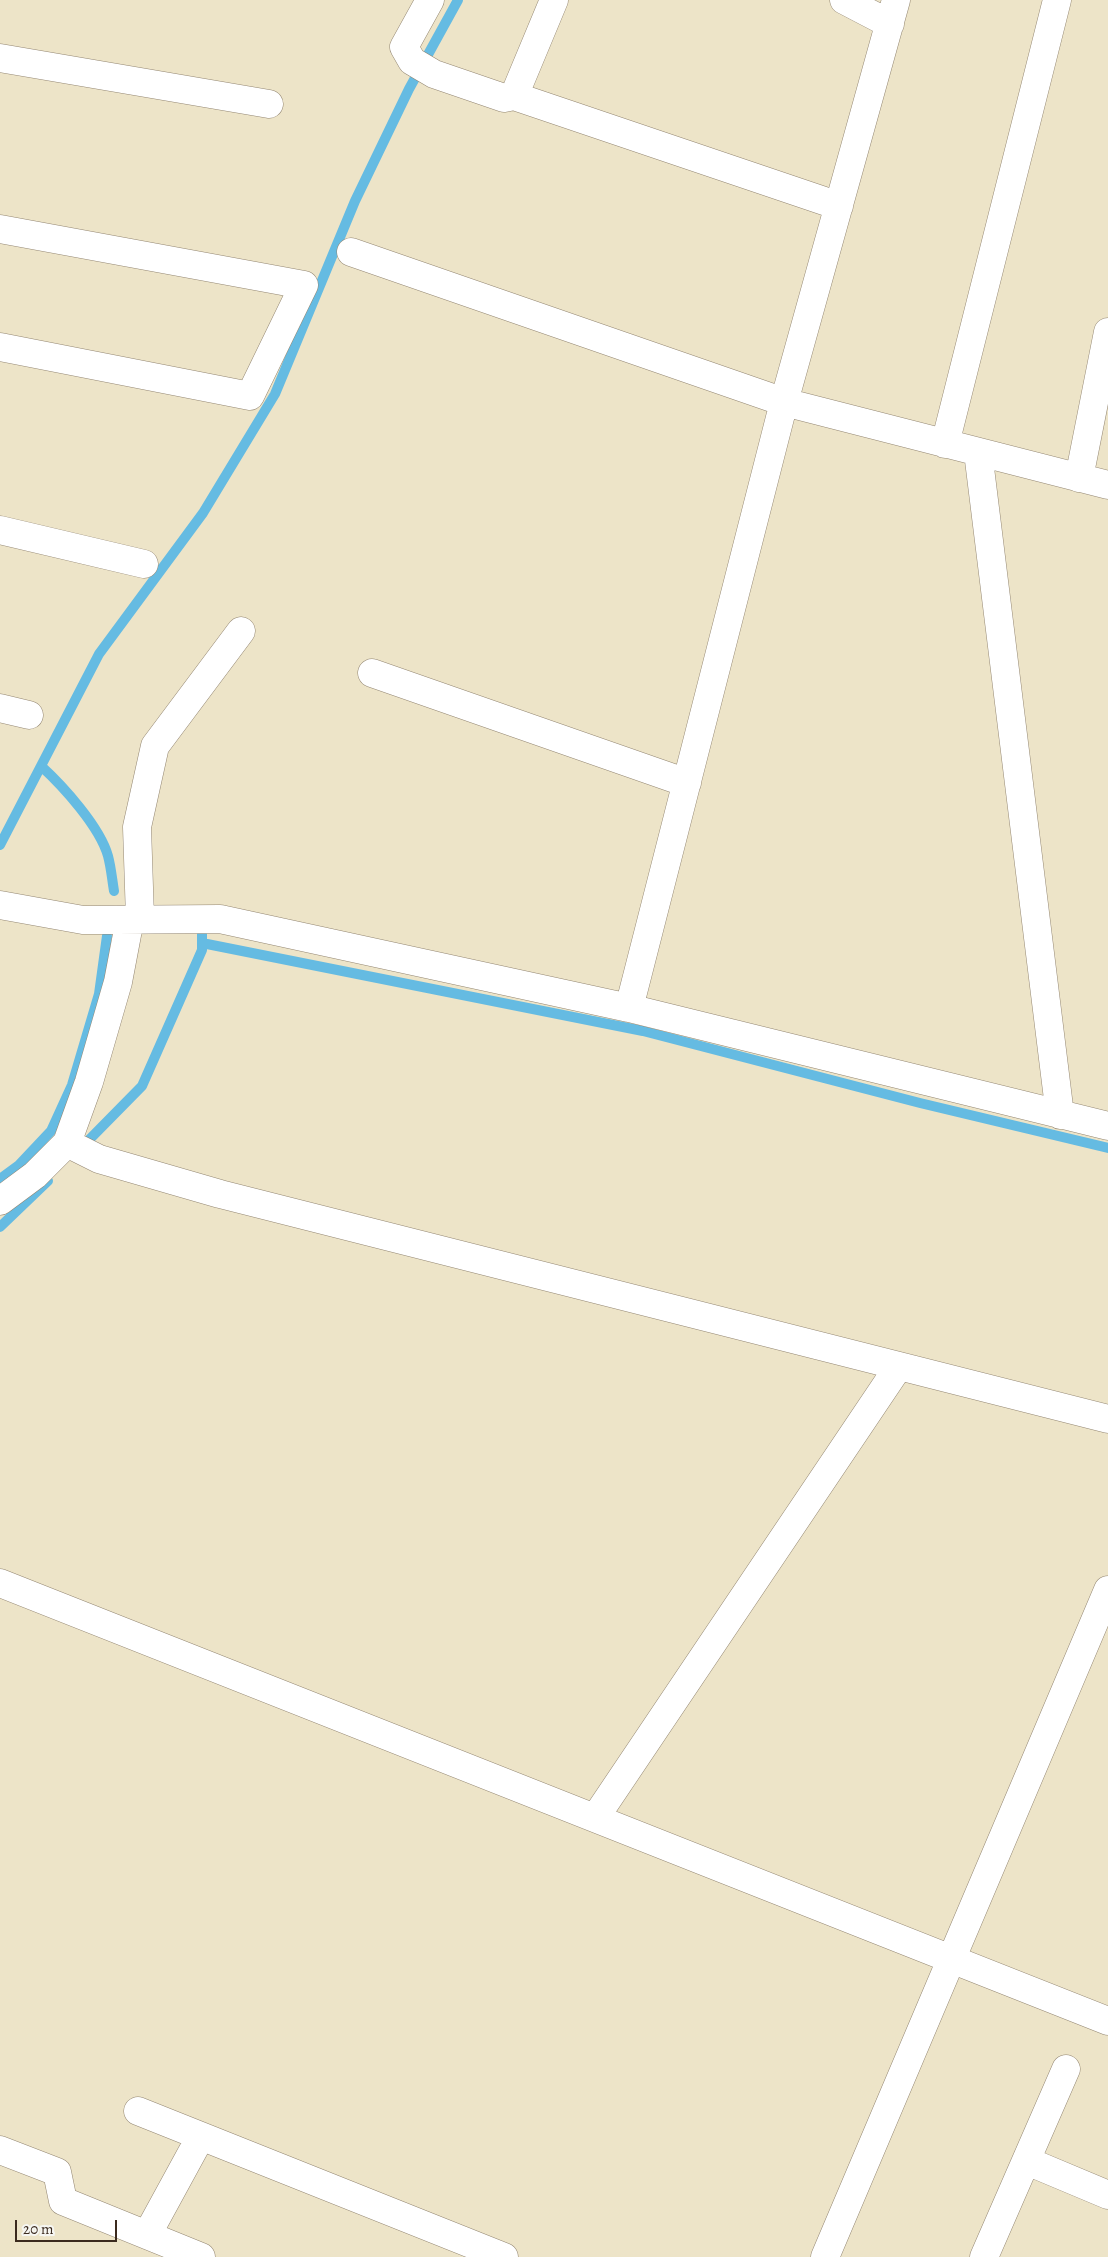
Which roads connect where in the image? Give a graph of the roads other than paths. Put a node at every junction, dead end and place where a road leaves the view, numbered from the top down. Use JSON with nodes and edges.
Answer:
{"nodes":[{"id":1,"x":430,"y":0,"type":"edge"},
{"id":2,"x":554,"y":0,"type":"edge"},
{"id":3,"x":844,"y":0,"type":"edge"},
{"id":4,"x":1057,"y":0,"type":"edge"},
{"id":5,"x":893,"y":12,"type":"edge"},
{"id":6,"x":0,"y":58,"type":"edge"},
{"id":7,"x":514,"y":96,"type":"junction"},
{"id":8,"x":269,"y":104,"type":"dead end"},
{"id":9,"x":839,"y":206,"type":"junction"},
{"id":10,"x":0,"y":229,"type":"edge"},
{"id":11,"x":351,"y":252,"type":"dead end"},
{"id":12,"x":1108,"y":332,"type":"edge"},
{"id":13,"x":0,"y":347,"type":"edge"},
{"id":14,"x":784,"y":402,"type":"junction"},
{"id":15,"x":945,"y":444,"type":"junction"},
{"id":16,"x":978,"y":452,"type":"junction"},
{"id":17,"x":1079,"y":478,"type":"junction"},
{"id":18,"x":1108,"y":486,"type":"edge"},
{"id":19,"x":0,"y":530,"type":"edge"},
{"id":20,"x":144,"y":564,"type":"dead end"},
{"id":21,"x":241,"y":631,"type":"dead end"},
{"id":22,"x":372,"y":673,"type":"dead end"},
{"id":23,"x":0,"y":708,"type":"edge"},
{"id":24,"x":29,"y":715,"type":"dead end"},
{"id":25,"x":687,"y":783,"type":"junction"},
{"id":26,"x":0,"y":905,"type":"edge"},
{"id":27,"x":135,"y":918,"type":"junction"},
{"id":28,"x":629,"y":1008,"type":"junction"},
{"id":29,"x":1060,"y":1115,"type":"junction"},
{"id":30,"x":1108,"y":1126,"type":"edge"},
{"id":31,"x":75,"y":1147,"type":"junction"},
{"id":32,"x":0,"y":1201,"type":"edge"},
{"id":33,"x":899,"y":1366,"type":"junction"},
{"id":34,"x":1108,"y":1419,"type":"edge"},
{"id":35,"x":0,"y":1583,"type":"edge"},
{"id":36,"x":1108,"y":1590,"type":"edge"},
{"id":37,"x":596,"y":1818,"type":"junction"},
{"id":38,"x":953,"y":1959,"type":"junction"},
{"id":39,"x":1108,"y":2021,"type":"edge"},
{"id":40,"x":1066,"y":2069,"type":"dead end"},
{"id":41,"x":138,"y":2111,"type":"dead end"},
{"id":42,"x":201,"y":2136,"type":"junction"},
{"id":43,"x":0,"y":2150,"type":"edge"},
{"id":44,"x":1026,"y":2161,"type":"junction"},
{"id":45,"x":1108,"y":2195,"type":"edge"},
{"id":46,"x":146,"y":2235,"type":"junction"},
{"id":47,"x":201,"y":2257,"type":"edge"},
{"id":48,"x":504,"y":2257,"type":"edge"},
{"id":49,"x":825,"y":2257,"type":"edge"},
{"id":50,"x":984,"y":2257,"type":"edge"}],
"edges":[{"from":1,"to":7,"type":"street"},
{"from":2,"to":7,"type":"street"},
{"from":3,"to":5,"type":"street"},
{"from":4,"to":15,"type":"street"},
{"from":5,"to":9,"type":"street"},
{"from":6,"to":8,"type":"street"},
{"from":7,"to":9,"type":"street"},
{"from":9,"to":14,"type":"street"},
{"from":10,"to":13,"type":"street"},
{"from":11,"to":14,"type":"street"},
{"from":12,"to":17,"type":"street"},
{"from":14,"to":15,"type":"street"},
{"from":14,"to":25,"type":"street"},
{"from":15,"to":16,"type":"street"},
{"from":16,"to":17,"type":"street"},
{"from":16,"to":29,"type":"street"},
{"from":17,"to":18,"type":"street"},
{"from":19,"to":20,"type":"street"},
{"from":21,"to":27,"type":"street"},
{"from":22,"to":25,"type":"street"},
{"from":23,"to":24,"type":"street"},
{"from":25,"to":28,"type":"street"},
{"from":26,"to":27,"type":"street"},
{"from":27,"to":28,"type":"street"},
{"from":27,"to":31,"type":"street"},
{"from":28,"to":29,"type":"street"},
{"from":29,"to":30,"type":"street"},
{"from":31,"to":32,"type":"street"},
{"from":31,"to":33,"type":"street"},
{"from":33,"to":34,"type":"street"},
{"from":33,"to":37,"type":"street"},
{"from":35,"to":37,"type":"street"},
{"from":36,"to":38,"type":"street"},
{"from":37,"to":38,"type":"street"},
{"from":38,"to":39,"type":"street"},
{"from":38,"to":49,"type":"street"},
{"from":40,"to":44,"type":"street"},
{"from":41,"to":42,"type":"street"},
{"from":42,"to":46,"type":"street"},
{"from":42,"to":48,"type":"street"},
{"from":43,"to":46,"type":"street"},
{"from":44,"to":45,"type":"street"},
{"from":44,"to":50,"type":"street"},
{"from":46,"to":47,"type":"street"}]}
